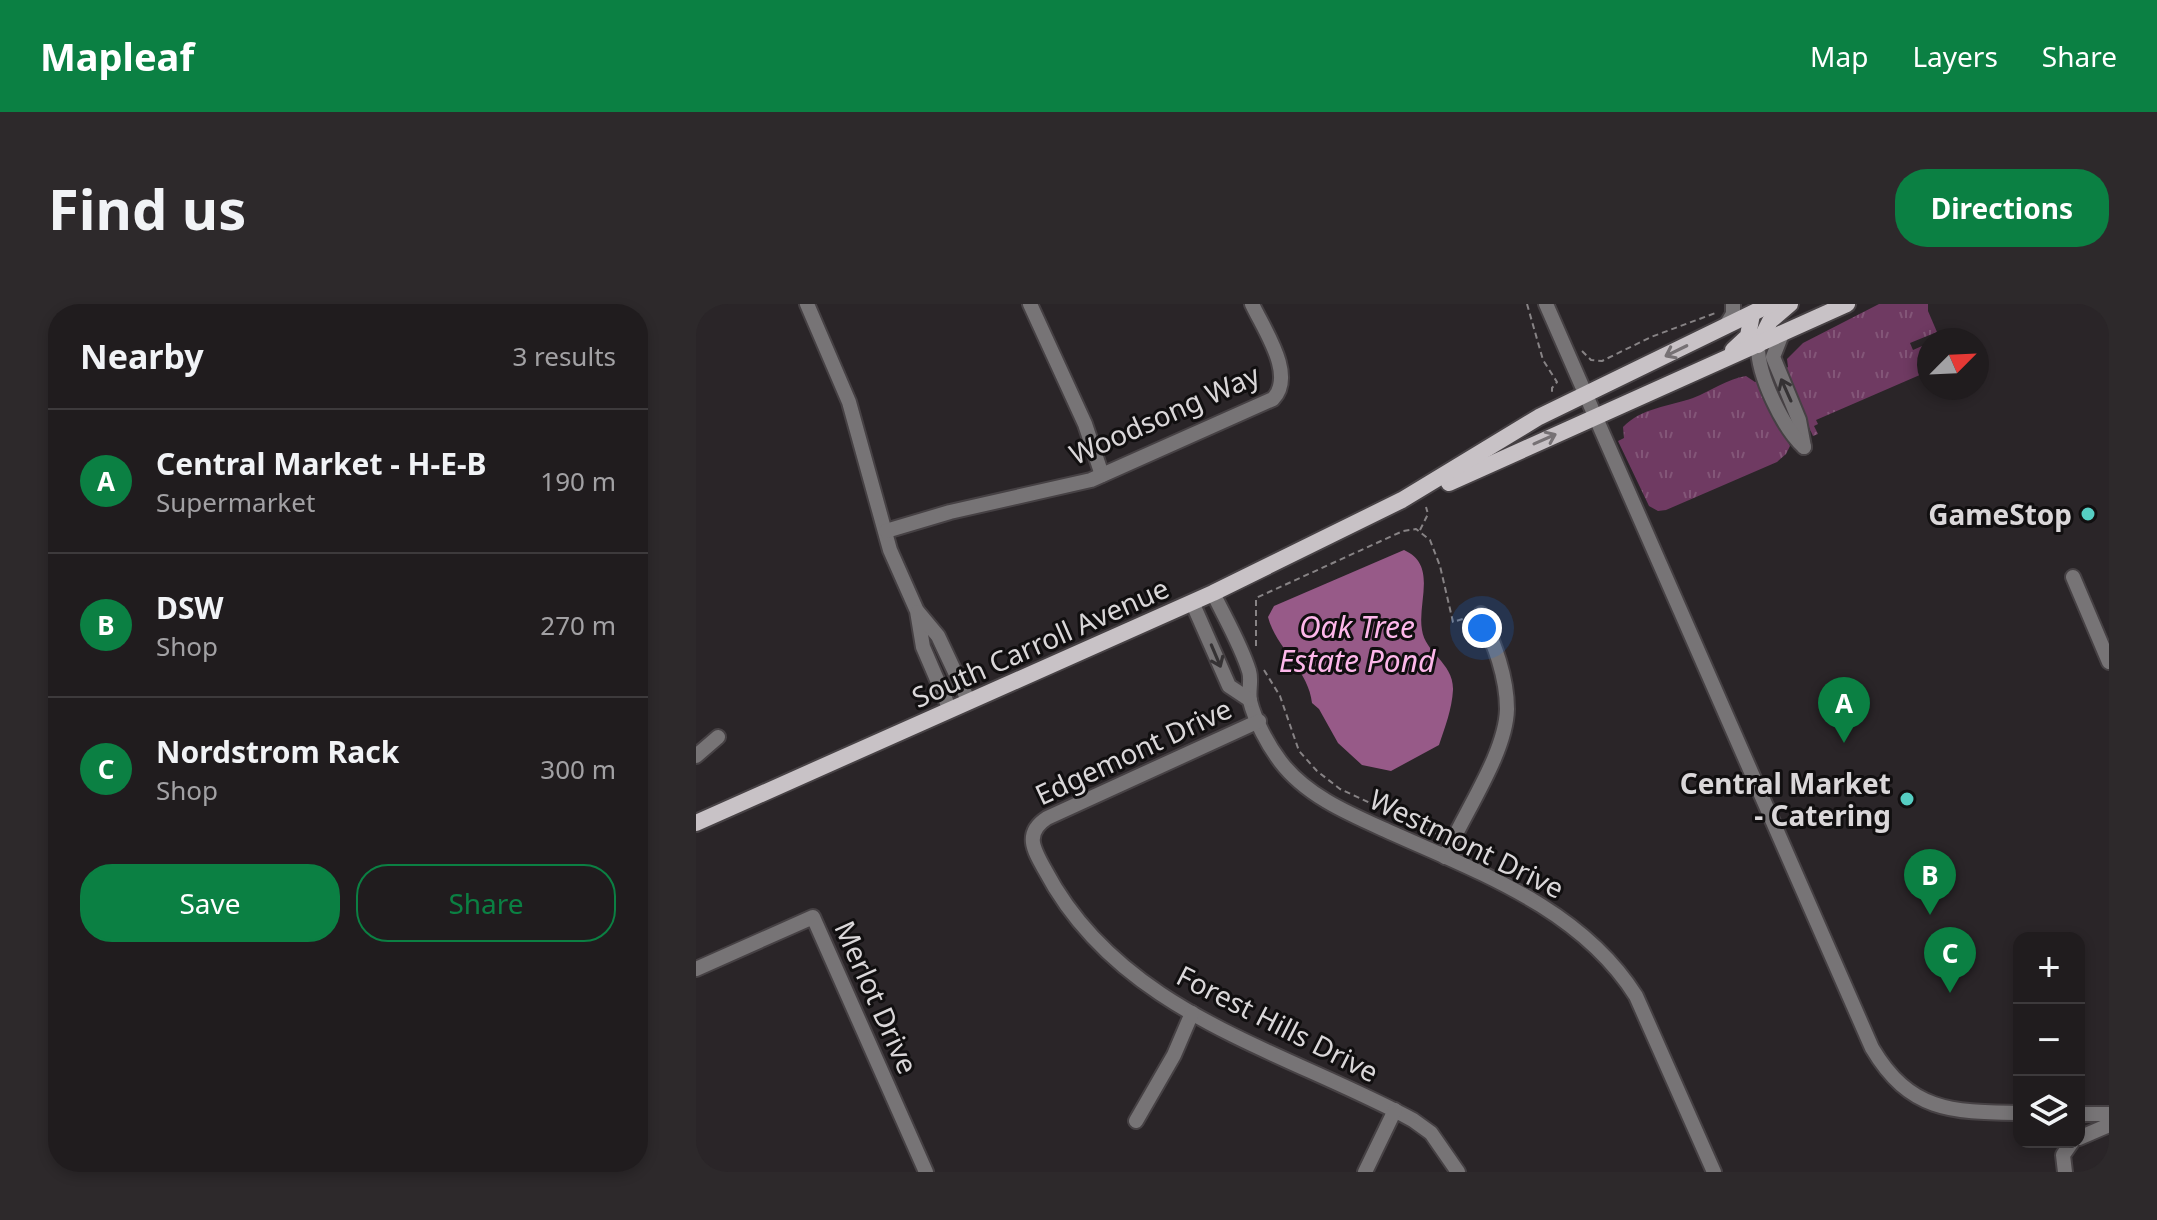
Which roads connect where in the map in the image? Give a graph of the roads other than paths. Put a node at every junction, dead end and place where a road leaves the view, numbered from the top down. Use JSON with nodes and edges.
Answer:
{"nodes":[{"id":1,"x":807,"y":304,"type":"edge"},
{"id":2,"x":1030,"y":304,"type":"edge"},
{"id":3,"x":1252,"y":304,"type":"edge"},
{"id":4,"x":1546,"y":304,"type":"edge"},
{"id":5,"x":1733,"y":304,"type":"edge"},
{"id":6,"x":1771,"y":304,"type":"edge"},
{"id":7,"x":1790,"y":304,"type":"edge"},
{"id":8,"x":1847,"y":304,"type":"edge"},
{"id":9,"x":1750,"y":309,"type":"edge"},
{"id":10,"x":1725,"y":327,"type":"junction"},
{"id":11,"x":1782,"y":334,"type":"junction"},
{"id":12,"x":1758,"y":345,"type":"junction"},
{"id":13,"x":1690,"y":375,"type":"junction"},
{"id":14,"x":1585,"y":395,"type":"junction"},
{"id":15,"x":1594,"y":416,"type":"junction"},
{"id":16,"x":1102,"y":475,"type":"junction"},
{"id":17,"x":1402,"y":500,"type":"junction"},
{"id":18,"x":886,"y":531,"type":"junction"},
{"id":19,"x":2073,"y":577,"type":"dead end"},
{"id":20,"x":1213,"y":593,"type":"junction"},
{"id":21,"x":1192,"y":602,"type":"junction"},
{"id":22,"x":917,"y":611,"type":"junction"},
{"id":23,"x":1481,"y":614,"type":"road end"},
{"id":24,"x":2109,"y":662,"type":"edge"},
{"id":25,"x":1250,"y":700,"type":"junction"},
{"id":26,"x":969,"y":702,"type":"junction"},
{"id":27,"x":950,"y":710,"type":"junction"},
{"id":28,"x":1259,"y":721,"type":"junction"},
{"id":29,"x":718,"y":737,"type":"dead end"},
{"id":30,"x":696,"y":756,"type":"edge"},
{"id":31,"x":696,"y":823,"type":"edge"},
{"id":32,"x":1032,"y":832,"type":"joint"},
{"id":33,"x":1445,"y":857,"type":"junction"},
{"id":34,"x":696,"y":969,"type":"edge"},
{"id":35,"x":1192,"y":1013,"type":"junction"},
{"id":36,"x":1395,"y":1110,"type":"junction"},
{"id":37,"x":2013,"y":1113,"type":"edge"},
{"id":38,"x":2085,"y":1114,"type":"edge"},
{"id":39,"x":2109,"y":1114,"type":"edge"},
{"id":40,"x":1136,"y":1121,"type":"dead end"},
{"id":41,"x":2109,"y":1125,"type":"edge"},
{"id":42,"x":2085,"y":1135,"type":"edge"},
{"id":43,"x":2068,"y":1148,"type":"edge"},
{"id":44,"x":926,"y":1172,"type":"edge"},
{"id":45,"x":1365,"y":1172,"type":"edge"},
{"id":46,"x":1458,"y":1172,"type":"edge"},
{"id":47,"x":1714,"y":1172,"type":"edge"},
{"id":48,"x":2065,"y":1172,"type":"edge"}],
"edges":[{"from":1,"to":18,"type":"street"},
{"from":2,"to":16,"type":"street"},
{"from":3,"to":16,"type":"street","name":"Woodsong Way"},
{"from":4,"to":14,"type":"street"},
{"from":5,"to":10,"type":"street"},
{"from":6,"to":9,"type":"main road","name":"South Carroll Avenue"},
{"from":7,"to":12,"type":"main road"},
{"from":8,"to":11,"type":"main road","name":"South Carroll Avenue"},
{"from":9,"to":10,"type":"main road","name":"South Carroll Avenue"},
{"from":9,"to":13,"type":"main road"},
{"from":10,"to":14,"type":"main road","name":"South Carroll Avenue","one_way":true},
{"from":11,"to":12,"type":"main road","name":"South Carroll Avenue"},
{"from":12,"to":11,"type":"street","one_way":true},
{"from":12,"to":13,"type":"main road","name":"South Carroll Avenue"},
{"from":13,"to":15,"type":"main road","name":"South Carroll Avenue"},
{"from":14,"to":15,"type":"street"},
{"from":14,"to":17,"type":"main road","name":"South Carroll Avenue"},
{"from":17,"to":15,"type":"main road","name":"South Carroll Avenue","one_way":true},
{"from":15,"to":37,"type":"street"},
{"from":16,"to":18,"type":"street","name":"Woodsong Way"},
{"from":17,"to":20,"type":"main road","name":"South Carroll Avenue"},
{"from":18,"to":22,"type":"street"},
{"from":19,"to":24,"type":"street"},
{"from":20,"to":21,"type":"main road","name":"South Carroll Avenue"},
{"from":20,"to":25,"type":"street","name":"Westmont Drive"},
{"from":21,"to":25,"type":"street","name":"Westmont Drive","one_way":true},
{"from":21,"to":26,"type":"main road","name":"South Carroll Avenue"},
{"from":22,"to":26,"type":"street"},
{"from":22,"to":27,"type":"street"},
{"from":23,"to":33,"type":"street"},
{"from":25,"to":28,"type":"street","name":"Westmont Drive"},
{"from":26,"to":27,"type":"main road","name":"South Carroll Avenue"},
{"from":27,"to":31,"type":"main road","name":"South Carroll Avenue"},
{"from":28,"to":32,"type":"street","name":"Edgemont Drive"},
{"from":28,"to":33,"type":"street","name":"Westmont Drive"},
{"from":29,"to":30,"type":"street"},
{"from":32,"to":35,"type":"street","name":"Forest Hills Drive"},
{"from":33,"to":47,"type":"street","name":"Westmont Drive"},
{"from":34,"to":44,"type":"street","name":"Merlot Drive"},
{"from":35,"to":36,"type":"street","name":"Forest Hills Drive"},
{"from":35,"to":40,"type":"street"},
{"from":36,"to":45,"type":"street"},
{"from":36,"to":46,"type":"street","name":"Forest Hills Drive"},
{"from":38,"to":39,"type":"street"},
{"from":41,"to":42,"type":"street"},
{"from":43,"to":48,"type":"street"}]}
